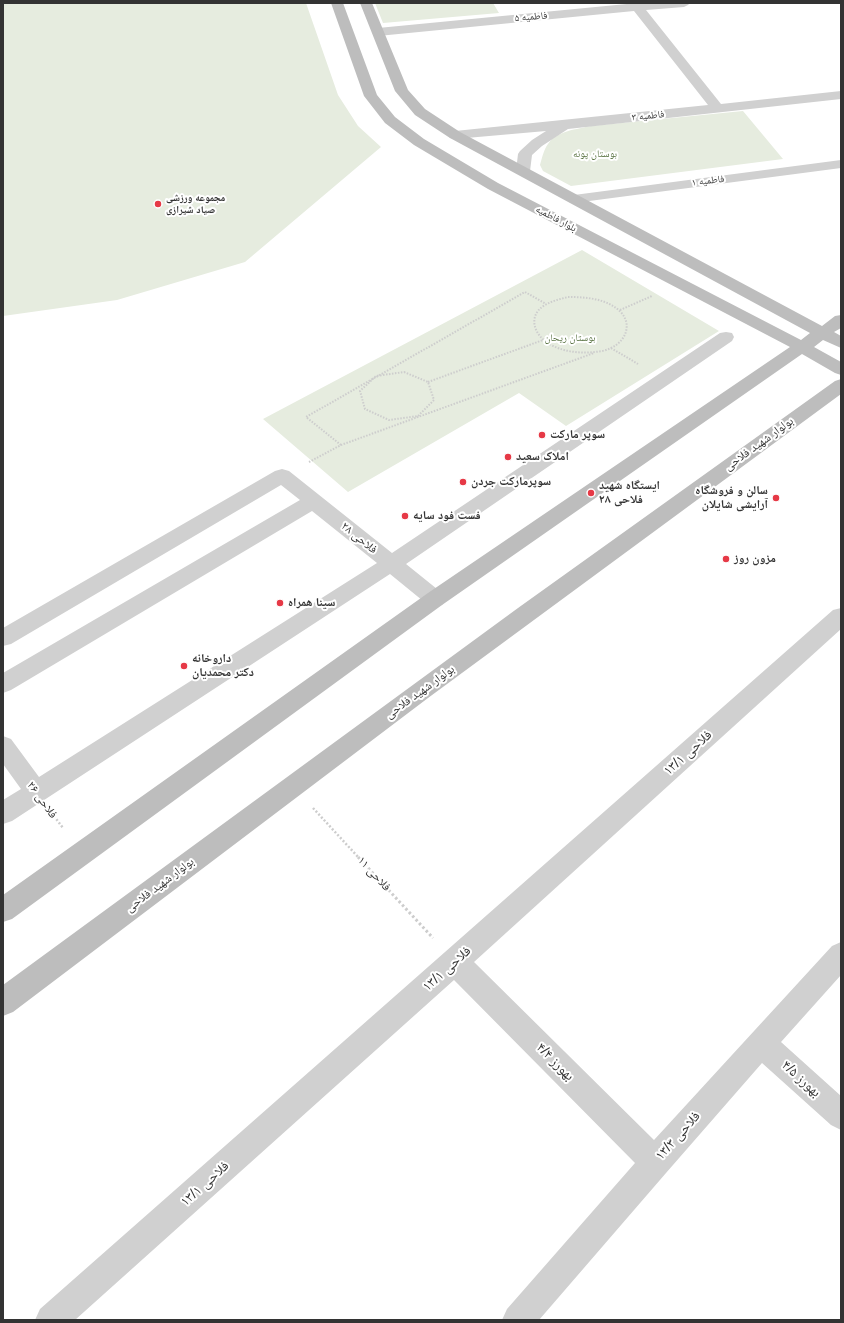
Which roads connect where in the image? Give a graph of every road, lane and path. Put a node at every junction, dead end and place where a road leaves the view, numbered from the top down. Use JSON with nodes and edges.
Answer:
{"nodes":[{"id":1,"x":337,"y":3,"type":"edge"},
{"id":2,"x":366,"y":3,"type":"edge"},
{"id":3,"x":684,"y":3,"type":"edge"},
{"id":4,"x":637,"y":8,"type":"junction"},
{"id":5,"x":378,"y":32,"type":"junction"},
{"id":6,"x":841,"y":95,"type":"edge"},
{"id":7,"x":717,"y":108,"type":"junction"},
{"id":8,"x":566,"y":124,"type":"junction"},
{"id":9,"x":454,"y":135,"type":"junction"},
{"id":10,"x":841,"y":164,"type":"edge"},
{"id":11,"x":523,"y":171,"type":"junction"},
{"id":12,"x":574,"y":199,"type":"junction"},
{"id":13,"x":546,"y":304,"type":"junction"},
{"id":14,"x":841,"y":320,"type":"edge"},
{"id":15,"x":822,"y":333,"type":"junction"},
{"id":16,"x":726,"y":337,"type":"dead end"},
{"id":17,"x":543,"y":340,"type":"junction"},
{"id":18,"x":841,"y":343,"type":"edge"},
{"id":19,"x":802,"y":347,"type":"junction"},
{"id":20,"x":594,"y":353,"type":"junction"},
{"id":21,"x":841,"y":369,"type":"edge"},
{"id":22,"x":376,"y":376,"type":"junction"},
{"id":23,"x":428,"y":382,"type":"junction"},
{"id":24,"x":841,"y":385,"type":"edge"},
{"id":25,"x":418,"y":416,"type":"junction"},
{"id":26,"x":341,"y":445,"type":"junction"},
{"id":27,"x":282,"y":476,"type":"junction"},
{"id":28,"x":314,"y":501,"type":"junction"},
{"id":29,"x":391,"y":564,"type":"junction"},
{"id":30,"x":435,"y":599,"type":"junction"},
{"id":31,"x":841,"y":616,"type":"edge"},
{"id":32,"x":3,"y":638,"type":"edge"},
{"id":33,"x":3,"y":684,"type":"edge"},
{"id":34,"x":3,"y":746,"type":"edge"},
{"id":35,"x":292,"y":786,"type":"junction"},
{"id":36,"x":36,"y":792,"type":"junction"},
{"id":37,"x":3,"y":813,"type":"edge"},
{"id":38,"x":82,"y":854,"type":"junction"},
{"id":39,"x":3,"y":910,"type":"edge"},
{"id":40,"x":841,"y":955,"type":"edge"},
{"id":41,"x":455,"y":962,"type":"junction"},
{"id":42,"x":3,"y":1002,"type":"edge"},
{"id":43,"x":761,"y":1043,"type":"junction"},
{"id":44,"x":841,"y":1115,"type":"edge"},
{"id":45,"x":655,"y":1162,"type":"junction"},
{"id":46,"x":51,"y":1320,"type":"edge"},
{"id":47,"x":518,"y":1320,"type":"edge"}],
"edges":[{"from":1,"to":19,"type":"street","name":"بلوار فاطمیه"},
{"from":2,"to":5,"type":"street"},
{"from":3,"to":4,"type":"street","name":"فاطمیه ۵"},
{"from":4,"to":5,"type":"street","name":"فاطمیه ۵"},
{"from":4,"to":7,"type":"street"},
{"from":5,"to":9,"type":"street"},
{"from":6,"to":7,"type":"street","name":"فاطمیه ۳"},
{"from":7,"to":8,"type":"street","name":"فاطمیه ۳"},
{"from":8,"to":9,"type":"street","name":"فاطمیه ۳"},
{"from":8,"to":11,"type":"street"},
{"from":9,"to":11,"type":"street"},
{"from":10,"to":12,"type":"street","name":"فاطمیه ۱"},
{"from":11,"to":12,"type":"street"},
{"from":12,"to":15,"type":"street"},
{"from":13,"to":17,"type":"path"},
{"from":13,"to":20,"type":"path"},
{"from":13,"to":22,"type":"path"},
{"from":14,"to":15,"type":"street"},
{"from":15,"to":18,"type":"street"},
{"from":15,"to":19,"type":"street"},
{"from":16,"to":29,"type":"street"},
{"from":17,"to":20,"type":"path"},
{"from":17,"to":23,"type":"path"},
{"from":19,"to":21,"type":"street","name":"بلوار فاطمیه"},
{"from":19,"to":30,"type":"street"},
{"from":20,"to":25,"type":"path"},
{"from":22,"to":23,"type":"path"},
{"from":22,"to":25,"type":"path"},
{"from":22,"to":26,"type":"path"},
{"from":23,"to":25,"type":"path"},
{"from":24,"to":35,"type":"street","name":"بولوار شهید فلاحی"},
{"from":25,"to":26,"type":"path"},
{"from":26,"to":27,"type":"path"},
{"from":27,"to":28,"type":"street","name":"فلاحی ۲۸"},
{"from":27,"to":32,"type":"street"},
{"from":28,"to":29,"type":"street","name":"فلاحی ۲۸"},
{"from":28,"to":33,"type":"street"},
{"from":29,"to":30,"type":"street","name":"فلاحی ۲۸"},
{"from":29,"to":36,"type":"street"},
{"from":30,"to":38,"type":"street"},
{"from":31,"to":41,"type":"street","name":"فلاحی ۱۳/۱"},
{"from":34,"to":36,"type":"street","name":"فلاحی ۲۶"},
{"from":35,"to":41,"type":"path","name":"فلاحی ۱۱"},
{"from":35,"to":42,"type":"street","name":"بولوار شهید فلاحی"},
{"from":36,"to":37,"type":"street"},
{"from":36,"to":38,"type":"path","name":"فلاحی ۲۶"},
{"from":38,"to":39,"type":"street"},
{"from":40,"to":43,"type":"street","name":"فلاحی ۱۳/۳"},
{"from":41,"to":45,"type":"street","name":"بهورز ۴/۴"},
{"from":41,"to":46,"type":"street","name":"فلاحی ۱۳/۱"},
{"from":43,"to":44,"type":"street","name":"بهورز ۴/۵"},
{"from":43,"to":45,"type":"street","name":"فلاحی ۱۳/۳"},
{"from":45,"to":47,"type":"street","name":"فلاحی ۱۳/۳"}]}
